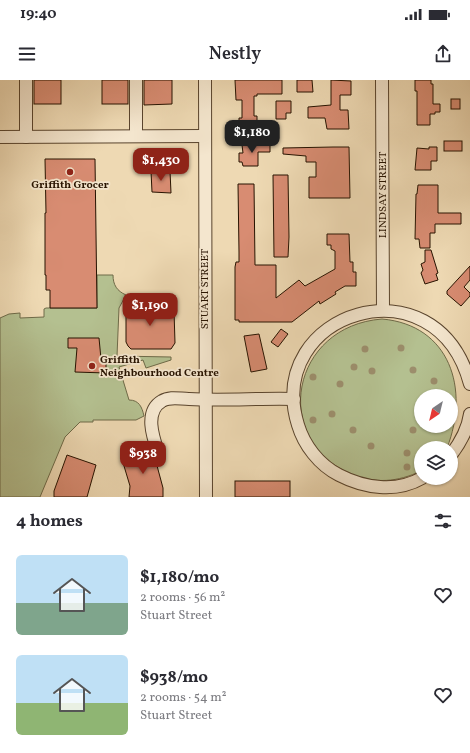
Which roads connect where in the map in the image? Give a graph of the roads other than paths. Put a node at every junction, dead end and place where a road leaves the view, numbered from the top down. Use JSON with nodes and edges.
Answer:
{"nodes":[{"id":1,"x":26,"y":80,"type":"edge"},
{"id":2,"x":136,"y":80,"type":"edge"},
{"id":3,"x":205,"y":80,"type":"edge"},
{"id":4,"x":382,"y":80,"type":"edge"},
{"id":5,"x":136,"y":136,"type":"junction"},
{"id":6,"x":205,"y":136,"type":"junction"},
{"id":7,"x":0,"y":137,"type":"edge"},
{"id":8,"x":26,"y":137,"type":"junction"},
{"id":9,"x":383,"y":310,"type":"junction"},
{"id":10,"x":470,"y":384,"type":"edge"},
{"id":11,"x":294,"y":399,"type":"junction"},
{"id":12,"x":205,"y":400,"type":"junction"},
{"id":13,"x":470,"y":414,"type":"edge"},
{"id":14,"x":458,"y":445,"type":"edge"},
{"id":15,"x":159,"y":455,"type":"dead end"},
{"id":16,"x":414,"y":481,"type":"edge"},
{"id":17,"x":385,"y":492,"type":"edge"},
{"id":18,"x":206,"y":497,"type":"edge"}],
"edges":[{"from":1,"to":8,"type":"street"},
{"from":2,"to":5,"type":"street"},
{"from":3,"to":6,"type":"street","name":"STUART STREET"},
{"from":4,"to":9,"type":"street","name":"LINDSAY STREET"},
{"from":5,"to":6,"type":"street"},
{"from":5,"to":8,"type":"street"},
{"from":6,"to":12,"type":"street","name":"STUART STREET"},
{"from":7,"to":8,"type":"street"},
{"from":9,"to":10,"type":"street"},
{"from":9,"to":11,"type":"street"},
{"from":11,"to":12,"type":"street"},
{"from":11,"to":17,"type":"street"},
{"from":12,"to":15,"type":"street"},
{"from":12,"to":18,"type":"street","name":"STUART STREET"},
{"from":13,"to":14,"type":"street"},
{"from":16,"to":17,"type":"street"}]}
